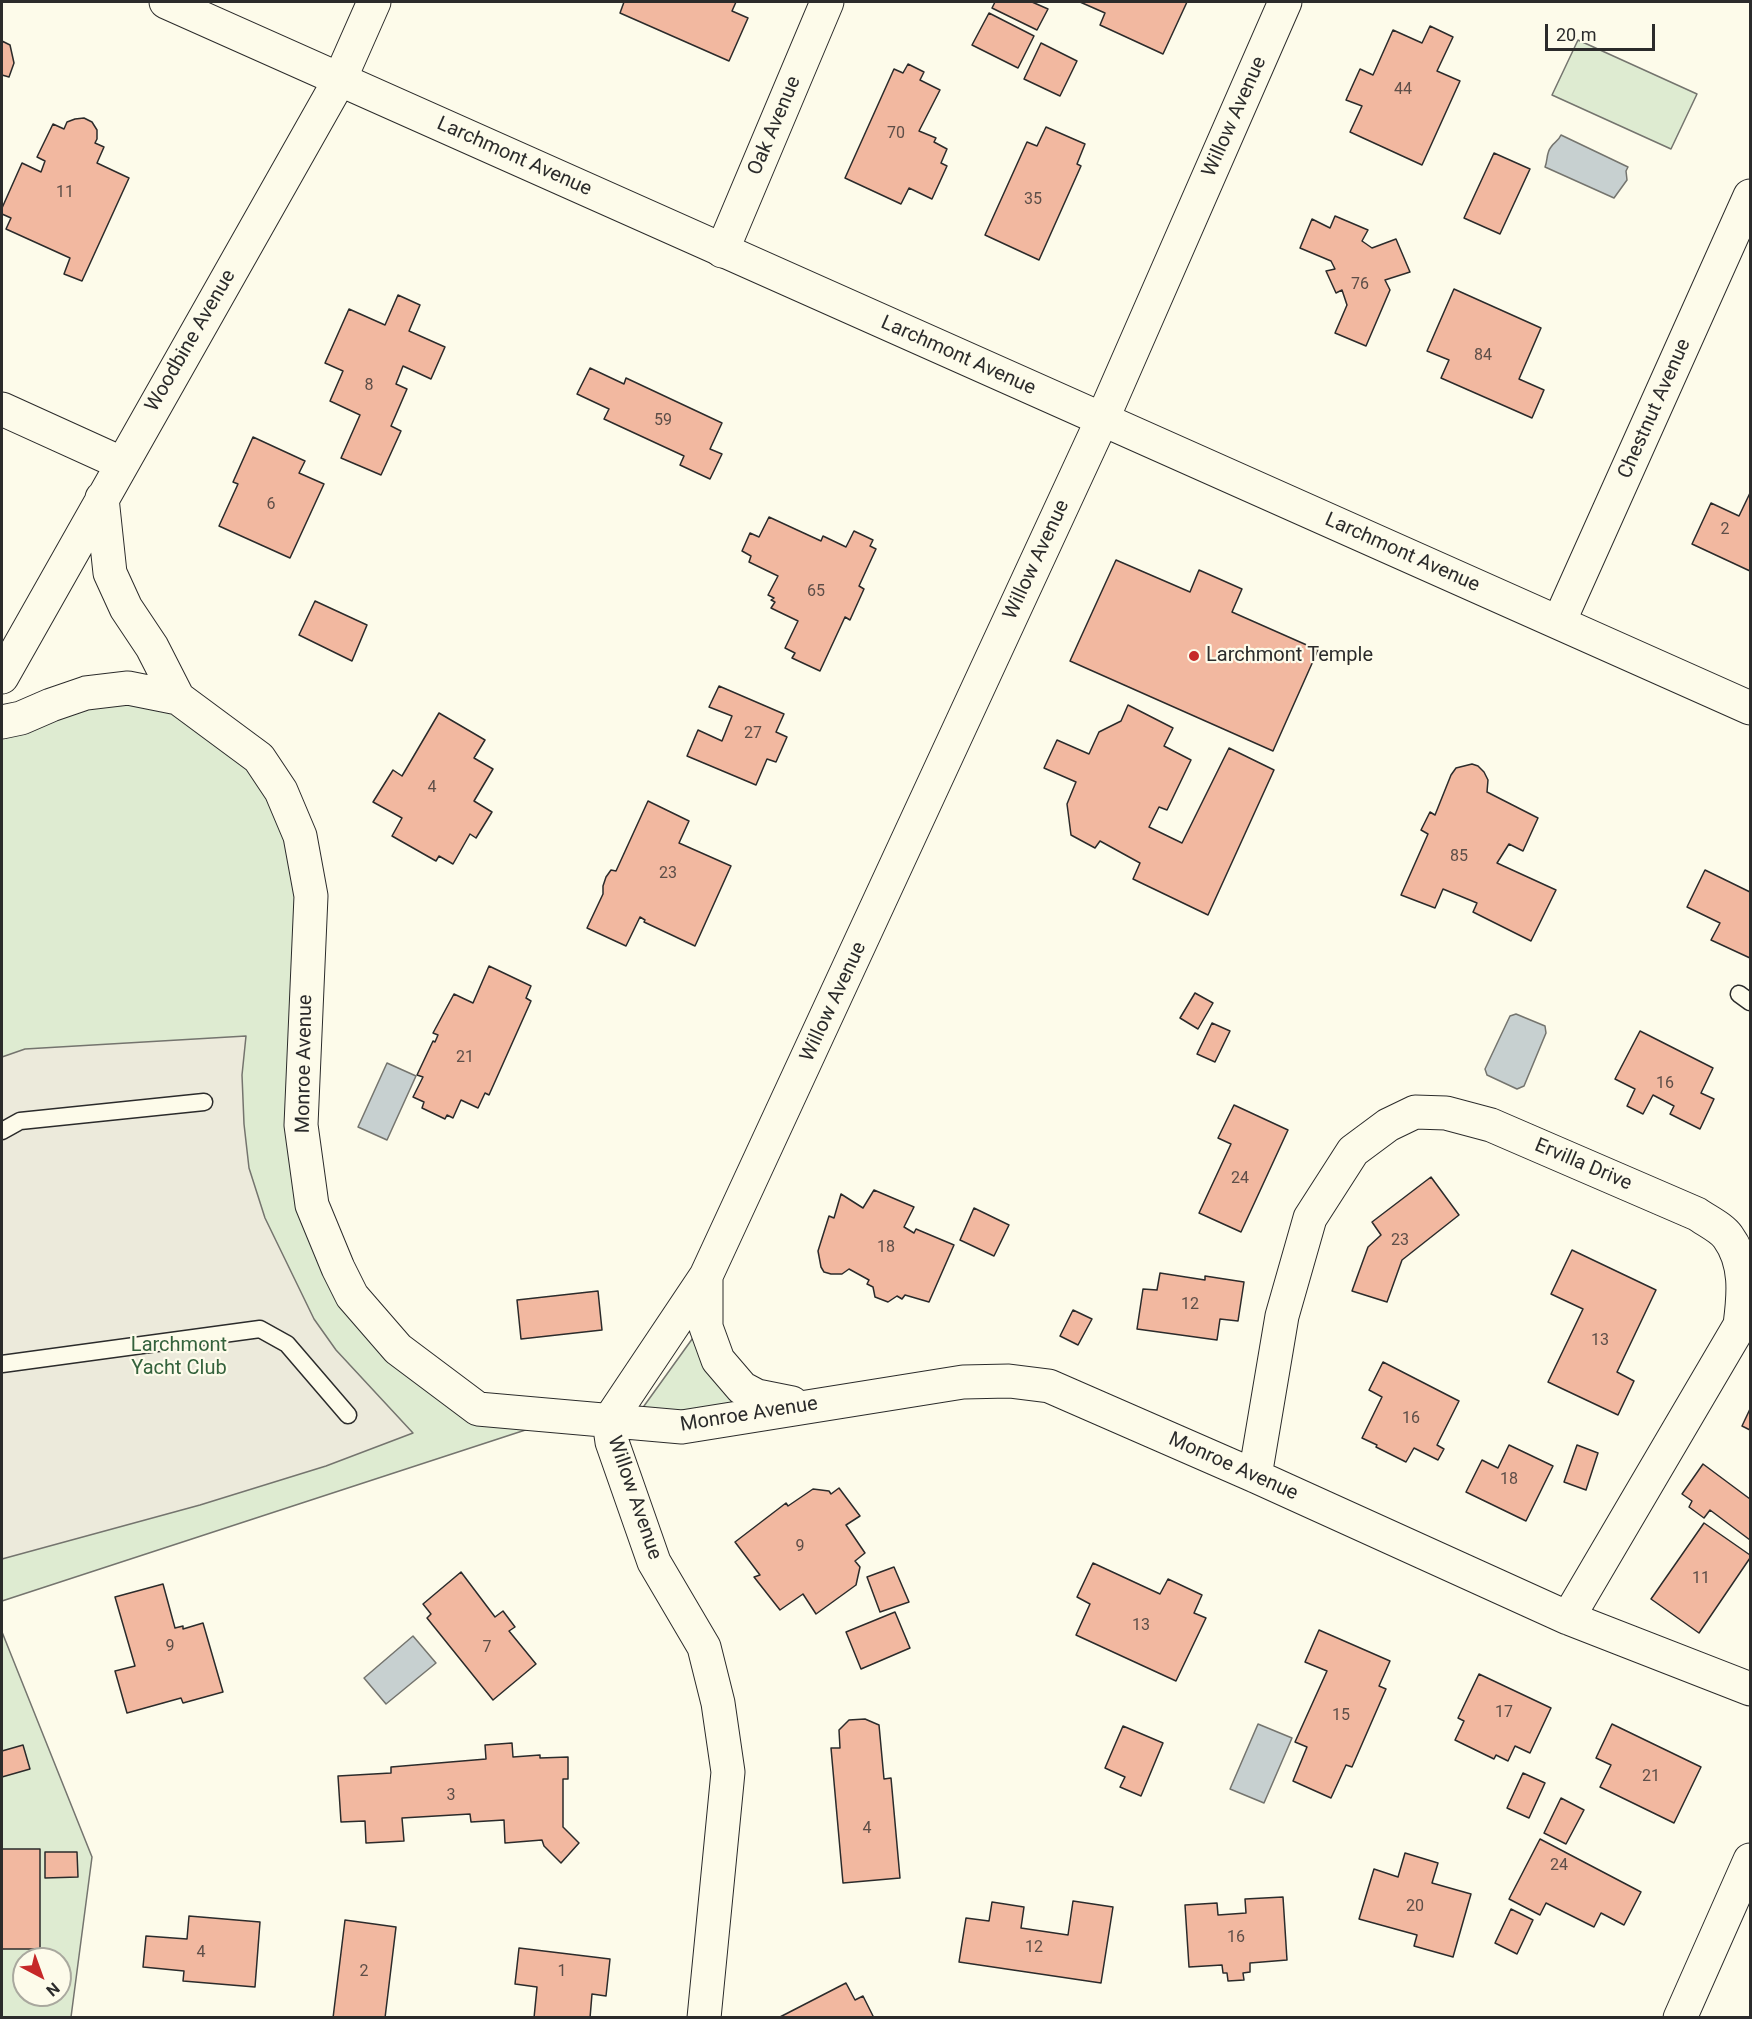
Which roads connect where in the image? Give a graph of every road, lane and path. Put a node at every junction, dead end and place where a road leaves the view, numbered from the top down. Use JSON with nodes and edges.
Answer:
{"nodes":[{"id":1,"x":166,"y":2,"type":"edge"},
{"id":2,"x":374,"y":2,"type":"edge"},
{"id":3,"x":827,"y":2,"type":"edge"},
{"id":4,"x":1286,"y":2,"type":"edge"},
{"id":5,"x":340,"y":79,"type":"junction"},
{"id":6,"x":1750,"y":196,"type":"edge"},
{"id":7,"x":722,"y":251,"type":"junction"},
{"id":8,"x":2,"y":409,"type":"edge"},
{"id":9,"x":1101,"y":420,"type":"junction"},
{"id":10,"x":121,"y":463,"type":"junction"},
{"id":11,"x":102,"y":498,"type":"junction"},
{"id":12,"x":1559,"y":622,"type":"junction"},
{"id":13,"x":2,"y":677,"type":"edge"},
{"id":14,"x":178,"y":698,"type":"junction"},
{"id":15,"x":1750,"y":708,"type":"edge"},
{"id":16,"x":2,"y":722,"type":"edge"},
{"id":17,"x":204,"y":1102,"type":"dead end"},
{"id":18,"x":2,"y":1131,"type":"edge"},
{"id":19,"x":706,"y":1276,"type":"junction"},
{"id":20,"x":2,"y":1364,"type":"edge"},
{"id":21,"x":809,"y":1406,"type":"junction"},
{"id":22,"x":348,"y":1415,"type":"dead end"},
{"id":23,"x":609,"y":1421,"type":"junction"},
{"id":24,"x":1255,"y":1476,"type":"junction"},
{"id":25,"x":1568,"y":1618,"type":"junction"},
{"id":26,"x":1750,"y":1689,"type":"edge"},
{"id":27,"x":1750,"y":1860,"type":"edge"},
{"id":28,"x":704,"y":2018,"type":"edge"},
{"id":29,"x":1680,"y":2018,"type":"edge"}],
"edges":[{"from":1,"to":5,"type":"street","name":"Larchmont Avenue"},
{"from":2,"to":5,"type":"street","name":"Woodbine Avenue"},
{"from":3,"to":7,"type":"street","name":"Oak Avenue"},
{"from":4,"to":9,"type":"street","name":"Willow Avenue"},
{"from":5,"to":7,"type":"street","name":"Larchmont Avenue"},
{"from":5,"to":10,"type":"street","name":"Woodbine Avenue"},
{"from":6,"to":12,"type":"street","name":"Chestnut Avenue"},
{"from":7,"to":9,"type":"street","name":"Larchmont Avenue"},
{"from":8,"to":10,"type":"street"},
{"from":9,"to":12,"type":"street","name":"Larchmont Avenue"},
{"from":9,"to":19,"type":"street","name":"Willow Avenue"},
{"from":10,"to":11,"type":"street","name":"Woodbine Avenue"},
{"from":11,"to":13,"type":"street","name":"Woodbine Avenue"},
{"from":11,"to":14,"type":"street","name":"Monroe Avenue"},
{"from":12,"to":15,"type":"street","name":"Larchmont Avenue"},
{"from":14,"to":16,"type":"street","name":"Monroe Avenue"},
{"from":14,"to":23,"type":"street","name":"Monroe Avenue"},
{"from":17,"to":18,"type":"lane"},
{"from":19,"to":21,"type":"street"},
{"from":19,"to":23,"type":"street","name":"Willow Avenue"},
{"from":20,"to":22,"type":"lane"},
{"from":21,"to":23,"type":"street","name":"Monroe Avenue"},
{"from":21,"to":24,"type":"street","name":"Monroe Avenue"},
{"from":23,"to":28,"type":"street","name":"Willow Avenue"},
{"from":24,"to":25,"type":"street","name":"Monroe Avenue"},
{"from":24,"to":25,"type":"street","name":"Ervilla Drive"},
{"from":25,"to":26,"type":"street","name":"Monroe Avenue"},
{"from":27,"to":29,"type":"street"}]}
